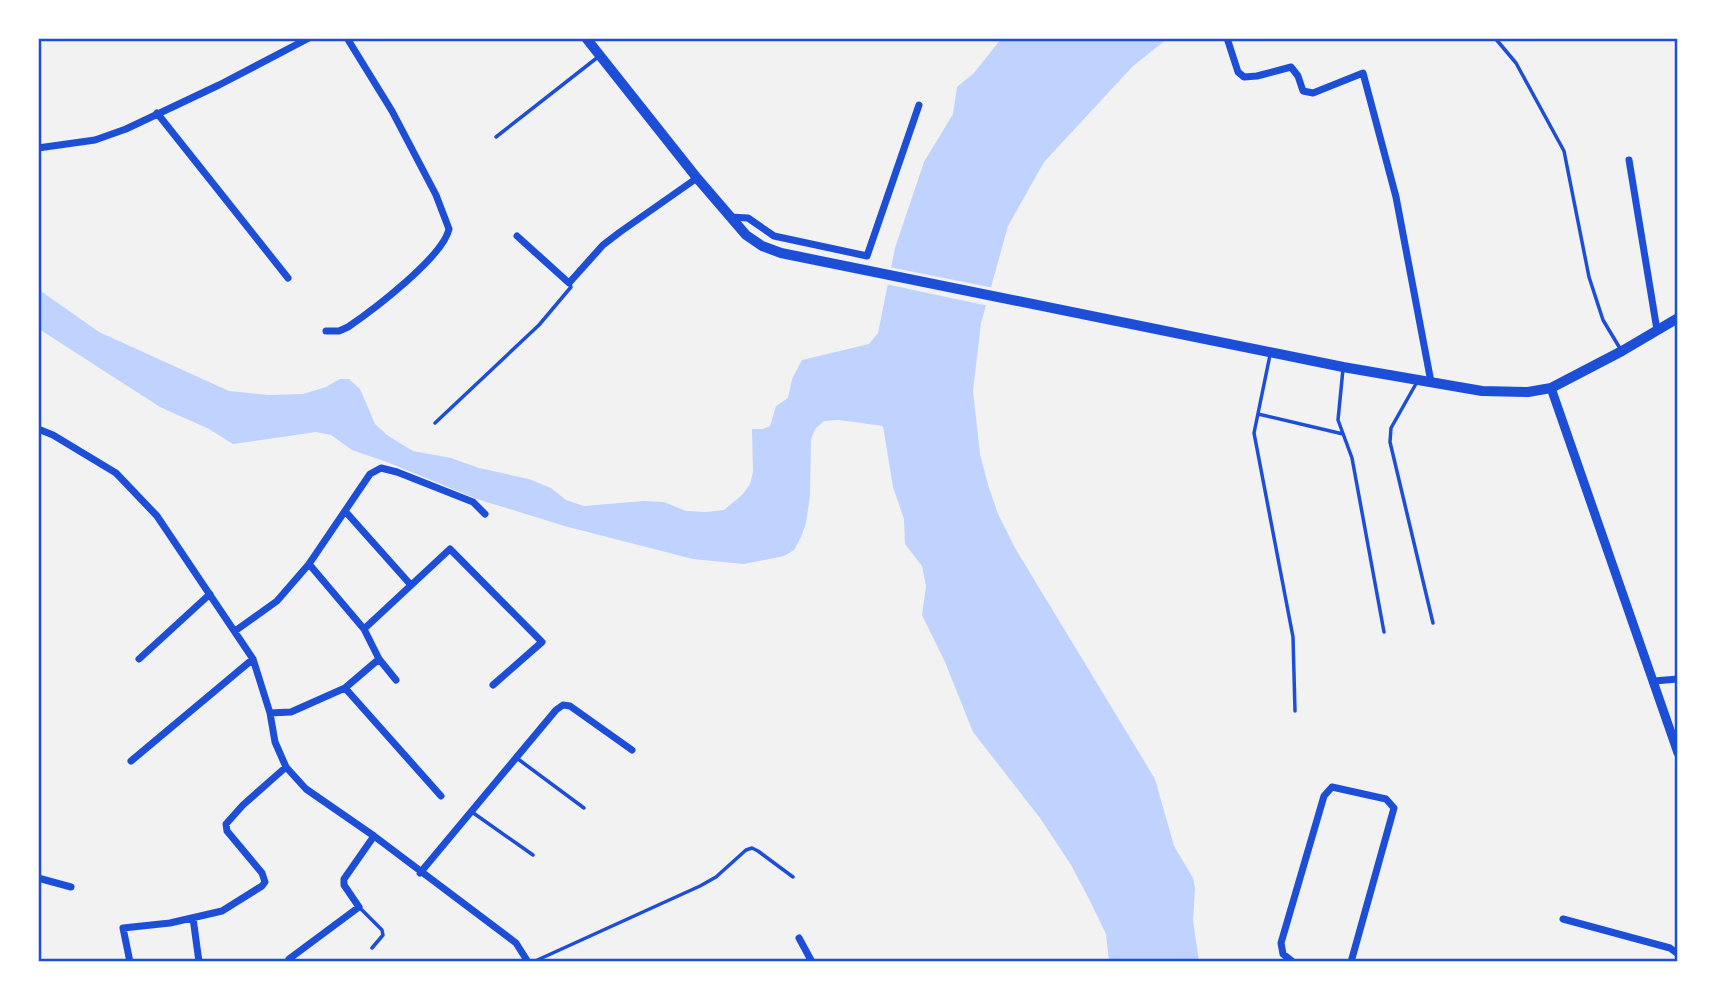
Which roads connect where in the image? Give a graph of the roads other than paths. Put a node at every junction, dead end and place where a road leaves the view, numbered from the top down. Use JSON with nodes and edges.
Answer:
{"nodes":[{"id":1,"x":309,"y":38,"type":"edge"},
{"id":2,"x":347,"y":38,"type":"edge"},
{"id":3,"x":586,"y":38,"type":"edge"},
{"id":4,"x":1227,"y":38,"type":"edge"},
{"id":5,"x":1495,"y":38,"type":"edge"},
{"id":6,"x":600,"y":55,"type":"junction"},
{"id":7,"x":919,"y":105,"type":"dead end"},
{"id":8,"x":157,"y":113,"type":"junction"},
{"id":9,"x":496,"y":137,"type":"dead end"},
{"id":10,"x":38,"y":148,"type":"edge"},
{"id":11,"x":1629,"y":160,"type":"dead end"},
{"id":12,"x":696,"y":178,"type":"junction"},
{"id":13,"x":730,"y":217,"type":"junction"},
{"id":14,"x":517,"y":236,"type":"dead end"},
{"id":15,"x":288,"y":278,"type":"dead end"},
{"id":16,"x":569,"y":283,"type":"junction"},
{"id":17,"x":1678,"y":317,"type":"edge"},
{"id":18,"x":1657,"y":330,"type":"junction"},
{"id":19,"x":326,"y":331,"type":"dead end"},
{"id":20,"x":1622,"y":351,"type":"junction"},
{"id":21,"x":1271,"y":353,"type":"junction"},
{"id":22,"x":1343,"y":367,"type":"junction"},
{"id":23,"x":1418,"y":380,"type":"junction"},
{"id":24,"x":1431,"y":383,"type":"junction"},
{"id":25,"x":1551,"y":388,"type":"junction"},
{"id":26,"x":1258,"y":414,"type":"junction"},
{"id":27,"x":435,"y":423,"type":"dead end"},
{"id":28,"x":38,"y":429,"type":"edge"},
{"id":29,"x":1343,"y":434,"type":"junction"},
{"id":30,"x":345,"y":511,"type":"junction"},
{"id":31,"x":485,"y":514,"type":"dead end"},
{"id":32,"x":309,"y":564,"type":"junction"},
{"id":33,"x":411,"y":584,"type":"junction"},
{"id":34,"x":210,"y":594,"type":"junction"},
{"id":35,"x":1433,"y":623,"type":"dead end"},
{"id":36,"x":364,"y":629,"type":"junction"},
{"id":37,"x":235,"y":631,"type":"junction"},
{"id":38,"x":1384,"y":632,"type":"dead end"},
{"id":39,"x":139,"y":659,"type":"dead end"},
{"id":40,"x":253,"y":659,"type":"junction"},
{"id":41,"x":379,"y":659,"type":"junction"},
{"id":42,"x":1678,"y":679,"type":"edge"},
{"id":43,"x":397,"y":680,"type":"dead end"},
{"id":44,"x":1654,"y":681,"type":"junction"},
{"id":45,"x":493,"y":685,"type":"dead end"},
{"id":46,"x":345,"y":688,"type":"junction"},
{"id":47,"x":1295,"y":711,"type":"dead end"},
{"id":48,"x":270,"y":713,"type":"junction"},
{"id":49,"x":632,"y":750,"type":"dead end"},
{"id":50,"x":1678,"y":753,"type":"edge"},
{"id":51,"x":516,"y":757,"type":"junction"},
{"id":52,"x":131,"y":761,"type":"dead end"},
{"id":53,"x":286,"y":767,"type":"junction"},
{"id":54,"x":441,"y":796,"type":"dead end"},
{"id":55,"x":584,"y":808,"type":"dead end"},
{"id":56,"x":472,"y":812,"type":"junction"},
{"id":57,"x":374,"y":836,"type":"junction"},
{"id":58,"x":533,"y":855,"type":"dead end"},
{"id":59,"x":420,"y":873,"type":"junction"},
{"id":60,"x":793,"y":877,"type":"dead end"},
{"id":61,"x":38,"y":878,"type":"edge"},
{"id":62,"x":71,"y":887,"type":"dead end"},
{"id":63,"x":359,"y":907,"type":"junction"},
{"id":64,"x":193,"y":918,"type":"junction"},
{"id":65,"x":1563,"y":919,"type":"dead end"},
{"id":66,"x":799,"y":938,"type":"dead end"},
{"id":67,"x":372,"y":947,"type":"dead end"},
{"id":68,"x":1678,"y":954,"type":"edge"},
{"id":69,"x":289,"y":959,"type":"dead end"},
{"id":70,"x":131,"y":961,"type":"edge"},
{"id":71,"x":200,"y":961,"type":"edge"},
{"id":72,"x":530,"y":961,"type":"edge"},
{"id":73,"x":811,"y":961,"type":"edge"},
{"id":74,"x":1293,"y":961,"type":"edge"},
{"id":75,"x":1351,"y":961,"type":"edge"}],
"edges":[{"from":1,"to":8,"type":"street"},
{"from":2,"to":19,"type":"street"},
{"from":3,"to":6,"type":"main road"},
{"from":4,"to":24,"type":"street"},
{"from":5,"to":20,"type":"lane"},
{"from":6,"to":9,"type":"lane"},
{"from":6,"to":12,"type":"main road"},
{"from":7,"to":13,"type":"street"},
{"from":8,"to":10,"type":"street"},
{"from":8,"to":15,"type":"street"},
{"from":11,"to":18,"type":"street"},
{"from":12,"to":13,"type":"main road"},
{"from":12,"to":16,"type":"street"},
{"from":13,"to":21,"type":"main road"},
{"from":14,"to":16,"type":"street"},
{"from":16,"to":27,"type":"lane"},
{"from":17,"to":18,"type":"main road"},
{"from":18,"to":20,"type":"main road"},
{"from":20,"to":25,"type":"main road"},
{"from":21,"to":22,"type":"main road"},
{"from":21,"to":26,"type":"lane"},
{"from":22,"to":23,"type":"main road"},
{"from":22,"to":29,"type":"lane"},
{"from":23,"to":24,"type":"main road"},
{"from":23,"to":35,"type":"lane"},
{"from":24,"to":25,"type":"main road"},
{"from":25,"to":44,"type":"street"},
{"from":26,"to":29,"type":"lane"},
{"from":26,"to":47,"type":"lane"},
{"from":28,"to":34,"type":"street"},
{"from":29,"to":38,"type":"lane"},
{"from":30,"to":31,"type":"street"},
{"from":30,"to":32,"type":"street"},
{"from":30,"to":33,"type":"street"},
{"from":32,"to":36,"type":"street"},
{"from":32,"to":37,"type":"street"},
{"from":33,"to":36,"type":"street"},
{"from":33,"to":45,"type":"street"},
{"from":34,"to":37,"type":"street"},
{"from":34,"to":39,"type":"street"},
{"from":36,"to":41,"type":"street"},
{"from":37,"to":40,"type":"street"},
{"from":40,"to":48,"type":"street"},
{"from":40,"to":52,"type":"street"},
{"from":41,"to":43,"type":"street"},
{"from":41,"to":46,"type":"street"},
{"from":42,"to":44,"type":"street"},
{"from":44,"to":50,"type":"street"},
{"from":46,"to":48,"type":"street"},
{"from":46,"to":54,"type":"street"},
{"from":48,"to":53,"type":"street"},
{"from":49,"to":51,"type":"street"},
{"from":51,"to":55,"type":"lane"},
{"from":51,"to":56,"type":"street"},
{"from":53,"to":57,"type":"street"},
{"from":53,"to":64,"type":"street"},
{"from":56,"to":58,"type":"lane"},
{"from":56,"to":59,"type":"street"},
{"from":57,"to":59,"type":"street"},
{"from":57,"to":63,"type":"street"},
{"from":59,"to":72,"type":"street"},
{"from":60,"to":72,"type":"lane"},
{"from":61,"to":62,"type":"street"},
{"from":63,"to":67,"type":"lane"},
{"from":63,"to":69,"type":"street"},
{"from":64,"to":70,"type":"street"},
{"from":64,"to":71,"type":"street"},
{"from":65,"to":68,"type":"street"},
{"from":66,"to":73,"type":"street"},
{"from":74,"to":75,"type":"street"}]}
